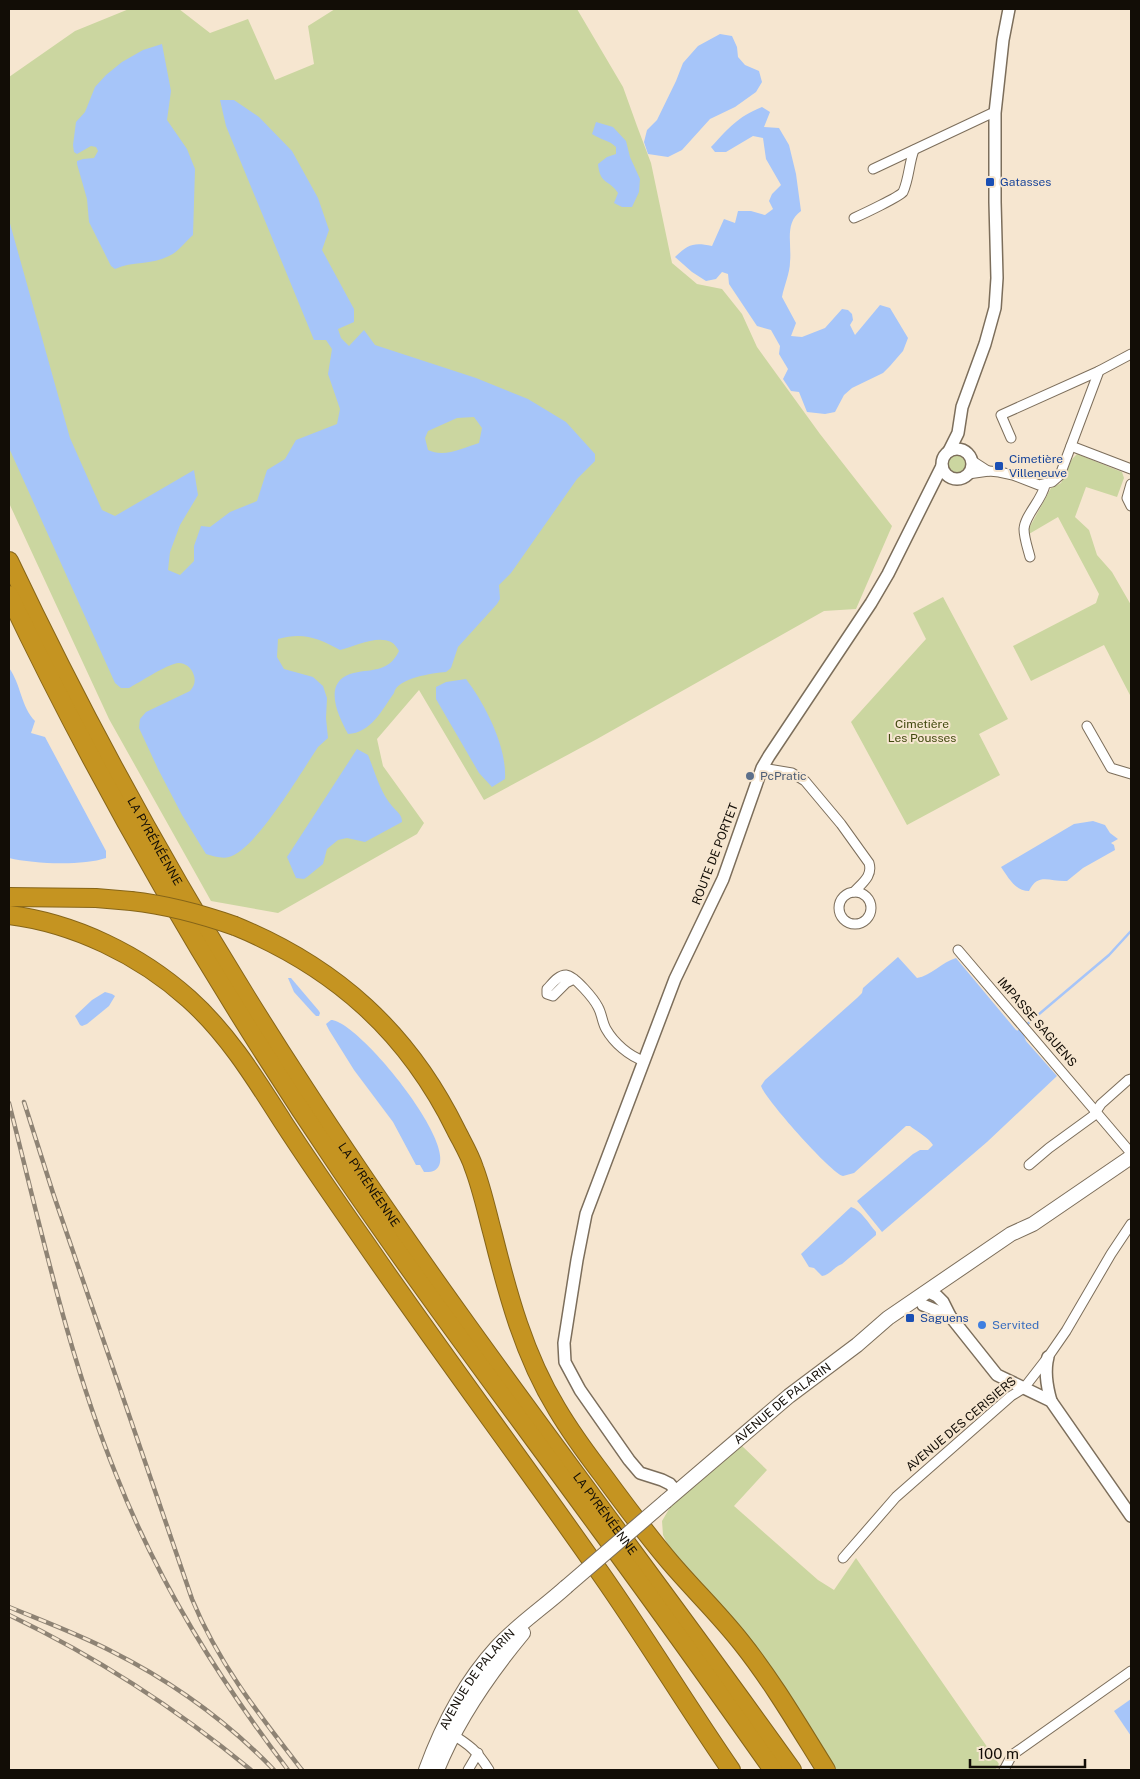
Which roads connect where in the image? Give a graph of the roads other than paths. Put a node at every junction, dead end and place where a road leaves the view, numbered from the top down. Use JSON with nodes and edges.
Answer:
{"nodes":[{"id":1,"x":1009,"y":9,"type":"edge"},
{"id":2,"x":995,"y":113,"type":"junction"},
{"id":3,"x":914,"y":150,"type":"junction"},
{"id":4,"x":873,"y":169,"type":"dead end"},
{"id":5,"x":854,"y":218,"type":"dead end"},
{"id":6,"x":1131,"y":354,"type":"edge"},
{"id":7,"x":1099,"y":371,"type":"junction"},
{"id":8,"x":958,"y":433,"type":"junction"},
{"id":9,"x":1011,"y":438,"type":"dead end"},
{"id":10,"x":1071,"y":446,"type":"junction"},
{"id":11,"x":949,"y":451,"type":"junction"},
{"id":12,"x":968,"y":455,"type":"junction"},
{"id":13,"x":942,"y":466,"type":"junction"},
{"id":14,"x":1131,"y":469,"type":"edge"},
{"id":15,"x":988,"y":471,"type":"junction"},
{"id":16,"x":968,"y":474,"type":"junction"},
{"id":17,"x":953,"y":478,"type":"junction"},
{"id":18,"x":935,"y":483,"type":"junction"},
{"id":19,"x":1131,"y":484,"type":"edge"},
{"id":20,"x":1045,"y":485,"type":"junction"},
{"id":21,"x":1131,"y":506,"type":"edge"},
{"id":22,"x":1030,"y":557,"type":"dead end"},
{"id":23,"x":9,"y":561,"type":"edge"},
{"id":24,"x":9,"y":594,"type":"edge"},
{"id":25,"x":1087,"y":726,"type":"dead end"},
{"id":26,"x":762,"y":768,"type":"junction"},
{"id":27,"x":1131,"y":774,"type":"edge"},
{"id":28,"x":854,"y":892,"type":"dead end"},
{"id":29,"x":9,"y":897,"type":"edge"},
{"id":30,"x":9,"y":915,"type":"edge"},
{"id":31,"x":958,"y":950,"type":"dead end"},
{"id":32,"x":574,"y":978,"type":"dead end"},
{"id":33,"x":644,"y":1061,"type":"junction"},
{"id":34,"x":1131,"y":1079,"type":"edge"},
{"id":35,"x":1097,"y":1111,"type":"junction"},
{"id":36,"x":1131,"y":1155,"type":"edge"},
{"id":37,"x":1029,"y":1165,"type":"dead end"},
{"id":38,"x":1131,"y":1224,"type":"edge"},
{"id":39,"x":934,"y":1297,"type":"junction"},
{"id":40,"x":1048,"y":1357,"type":"junction"},
{"id":41,"x":1024,"y":1388,"type":"junction"},
{"id":42,"x":1050,"y":1401,"type":"junction"},
{"id":43,"x":677,"y":1492,"type":"junction"},
{"id":44,"x":1131,"y":1516,"type":"edge"},
{"id":45,"x":843,"y":1558,"type":"dead end"},
{"id":46,"x":1131,"y":1672,"type":"edge"},
{"id":47,"x":448,"y":1732,"type":"junction"},
{"id":48,"x":478,"y":1753,"type":"junction"},
{"id":49,"x":426,"y":1770,"type":"edge"},
{"id":50,"x":437,"y":1770,"type":"edge"},
{"id":51,"x":468,"y":1770,"type":"edge"},
{"id":52,"x":489,"y":1770,"type":"edge"},
{"id":53,"x":731,"y":1770,"type":"edge"},
{"id":54,"x":773,"y":1770,"type":"edge"},
{"id":55,"x":792,"y":1770,"type":"edge"},
{"id":56,"x":826,"y":1770,"type":"edge"},
{"id":57,"x":1004,"y":1770,"type":"edge"}],
"edges":[{"from":1,"to":2,"type":"street"},
{"from":2,"to":3,"type":"street"},
{"from":2,"to":8,"type":"street"},
{"from":3,"to":4,"type":"street"},
{"from":3,"to":5,"type":"street"},
{"from":6,"to":7,"type":"street"},
{"from":7,"to":9,"type":"street"},
{"from":7,"to":10,"type":"street"},
{"from":8,"to":11,"type":"street"},
{"from":8,"to":12,"type":"street"},
{"from":10,"to":14,"type":"street"},
{"from":10,"to":20,"type":"street"},
{"from":11,"to":12,"type":"street"},
{"from":11,"to":13,"type":"street"},
{"from":12,"to":15,"type":"street"},
{"from":12,"to":16,"type":"street"},
{"from":13,"to":17,"type":"street"},
{"from":13,"to":18,"type":"street","name":"ROUTE DE PORTET"},
{"from":15,"to":16,"type":"street"},
{"from":15,"to":20,"type":"street"},
{"from":16,"to":17,"type":"street"},
{"from":17,"to":18,"type":"street"},
{"from":18,"to":26,"type":"street","name":"ROUTE DE PORTET"},
{"from":19,"to":21,"type":"street"},
{"from":20,"to":22,"type":"street"},
{"from":23,"to":55,"type":"highway","name":"LA PYRÉNÉENNE"},
{"from":24,"to":54,"type":"highway","name":"LA PYRÉNÉENNE"},
{"from":25,"to":27,"type":"street"},
{"from":26,"to":28,"type":"street"},
{"from":26,"to":33,"type":"street","name":"ROUTE DE PORTET"},
{"from":29,"to":56,"type":"highway","bridge":true},
{"from":30,"to":53,"type":"highway"},
{"from":31,"to":35,"type":"street","name":"IMPASSE SAGUENS"},
{"from":32,"to":33,"type":"street"},
{"from":33,"to":43,"type":"street","name":"ROUTE DE PORTET"},
{"from":34,"to":35,"type":"street"},
{"from":35,"to":36,"type":"street","name":"IMPASSE SAGUENS"},
{"from":35,"to":37,"type":"street"},
{"from":36,"to":39,"type":"main road","name":"AVENUE DE PALARIN"},
{"from":38,"to":40,"type":"street","name":"AVENUE DES CERISIERS"},
{"from":39,"to":41,"type":"street"},
{"from":39,"to":43,"type":"main road","name":"AVENUE DE PALARIN"},
{"from":40,"to":41,"type":"street","name":"AVENUE DES CERISIERS"},
{"from":40,"to":42,"type":"street"},
{"from":41,"to":42,"type":"street"},
{"from":41,"to":45,"type":"street","name":"AVENUE DES CERISIERS"},
{"from":42,"to":44,"type":"street"},
{"from":43,"to":47,"type":"main road","name":"AVENUE DE PALARIN","bridge":true},
{"from":46,"to":57,"type":"street"},
{"from":47,"to":48,"type":"street"},
{"from":47,"to":49,"type":"main road","name":"AVENUE DE PALARIN"},
{"from":47,"to":50,"type":"main road","name":"AVENUE DE PALARIN"},
{"from":48,"to":51,"type":"street"},
{"from":48,"to":52,"type":"street"}]}
